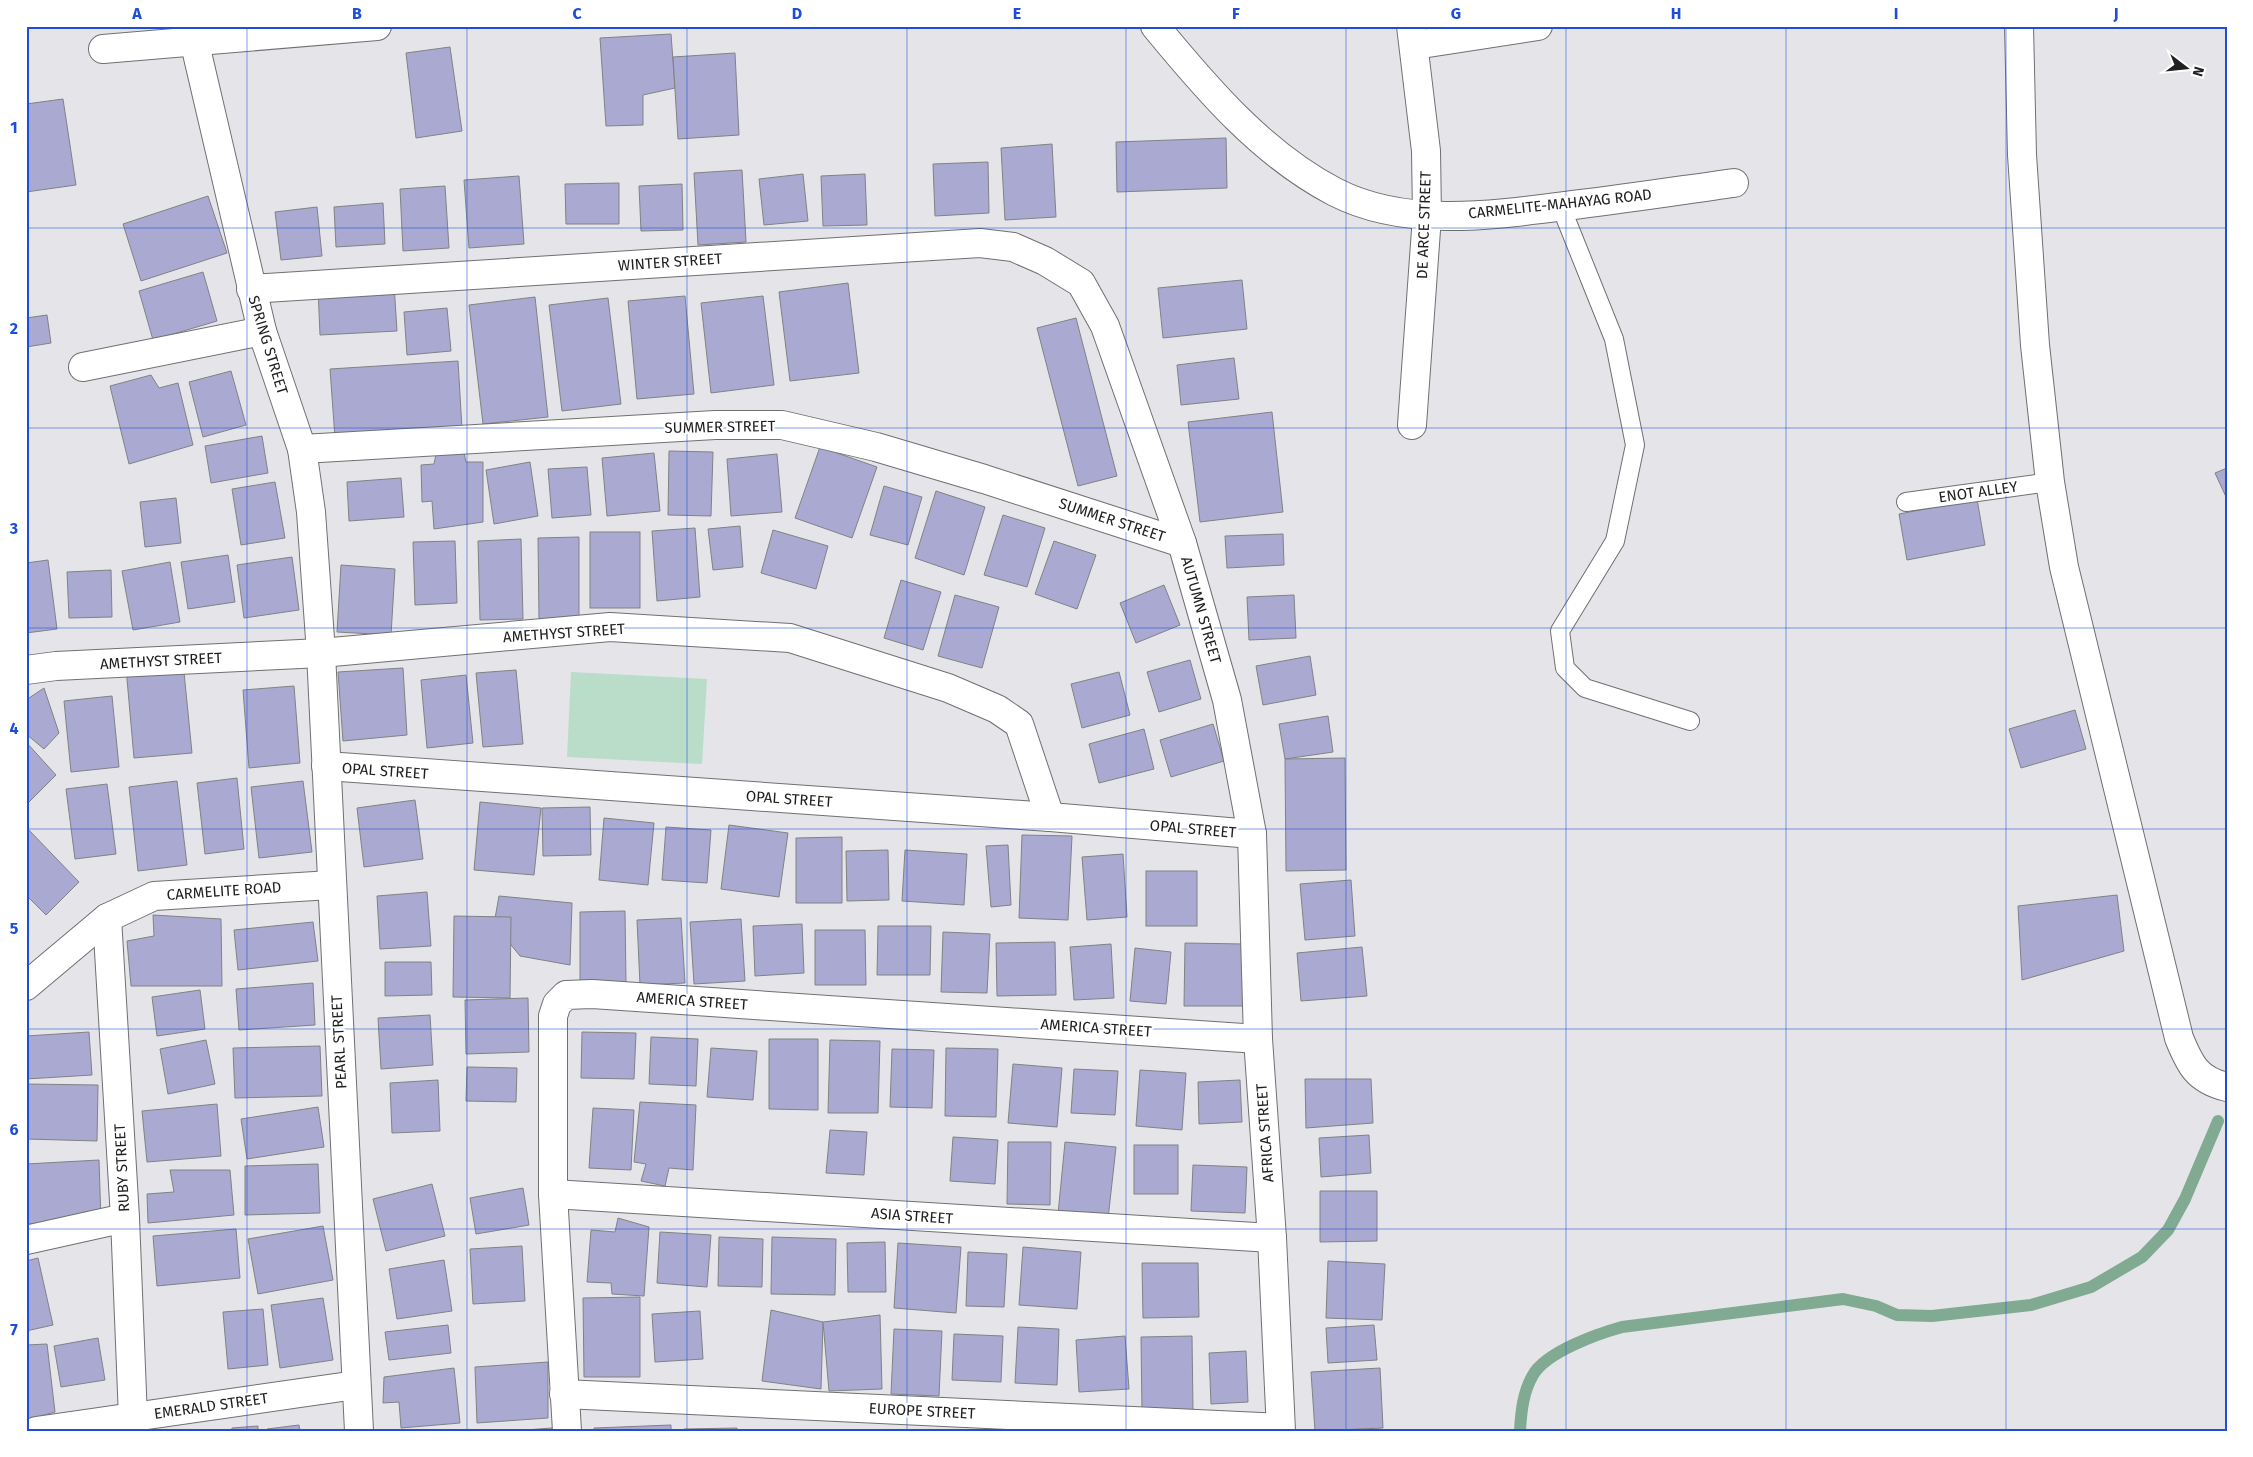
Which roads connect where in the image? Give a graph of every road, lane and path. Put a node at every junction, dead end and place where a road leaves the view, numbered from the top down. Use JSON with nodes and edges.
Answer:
{"nodes":[{"id":1,"x":377,"y":26,"type":"edge"},
{"id":2,"x":1154,"y":26,"type":"edge"},
{"id":3,"x":1538,"y":26,"type":"edge"},
{"id":4,"x":2019,"y":26,"type":"edge"},
{"id":5,"x":1413,"y":36,"type":"edge"},
{"id":6,"x":194,"y":40,"type":"junction"},
{"id":7,"x":103,"y":49,"type":"dead end"},
{"id":8,"x":1734,"y":183,"type":"dead end"},
{"id":9,"x":1561,"y":207,"type":"junction"},
{"id":10,"x":1426,"y":216,"type":"junction"},
{"id":11,"x":1081,"y":283,"type":"joint"},
{"id":12,"x":251,"y":289,"type":"junction"},
{"id":13,"x":262,"y":332,"type":"junction"},
{"id":14,"x":83,"y":367,"type":"dead end"},
{"id":15,"x":1412,"y":424,"type":"dead end"},
{"id":16,"x":302,"y":449,"type":"junction"},
{"id":17,"x":2050,"y":482,"type":"junction"},
{"id":18,"x":1906,"y":502,"type":"dead end"},
{"id":19,"x":1182,"y":542,"type":"junction"},
{"id":20,"x":321,"y":653,"type":"junction"},
{"id":21,"x":26,"y":670,"type":"edge"},
{"id":22,"x":1690,"y":721,"type":"dead end"},
{"id":23,"x":326,"y":766,"type":"junction"},
{"id":24,"x":1050,"y":817,"type":"junction"},
{"id":25,"x":1252,"y":834,"type":"junction"},
{"id":26,"x":331,"y":885,"type":"junction"},
{"id":27,"x":107,"y":918,"type":"junction"},
{"id":28,"x":26,"y":986,"type":"edge"},
{"id":29,"x":1258,"y":1039,"type":"junction"},
{"id":30,"x":2227,"y":1087,"type":"edge"},
{"id":31,"x":553,"y":1194,"type":"junction"},
{"id":32,"x":125,"y":1218,"type":"junction"},
{"id":33,"x":1272,"y":1238,"type":"junction"},
{"id":34,"x":26,"y":1240,"type":"edge"},
{"id":35,"x":356,"y":1384,"type":"junction"},
{"id":36,"x":564,"y":1394,"type":"junction"},
{"id":37,"x":134,"y":1418,"type":"junction"},
{"id":38,"x":1280,"y":1429,"type":"edge"},
{"id":39,"x":36,"y":1431,"type":"edge"},
{"id":40,"x":359,"y":1431,"type":"edge"},
{"id":41,"x":567,"y":1431,"type":"edge"}],
"edges":[{"from":1,"to":6,"type":"street"},
{"from":2,"to":10,"type":"street","name":"CARMELITE-MAHAYAG ROAD"},
{"from":3,"to":5,"type":"street"},
{"from":4,"to":17,"type":"street"},
{"from":5,"to":10,"type":"street","name":"DE ARCE STREET"},
{"from":6,"to":7,"type":"street"},
{"from":6,"to":12,"type":"street","name":"SPRING STREET"},
{"from":8,"to":9,"type":"street","name":"CARMELITE-MAHAYAG ROAD"},
{"from":9,"to":10,"type":"street","name":"CARMELITE-MAHAYAG ROAD"},
{"from":9,"to":22,"type":"lane"},
{"from":10,"to":15,"type":"street","name":"DE ARCE STREET"},
{"from":11,"to":12,"type":"street","name":"WINTER STREET"},
{"from":11,"to":19,"type":"street","name":"AUTUMN STREET"},
{"from":12,"to":13,"type":"street","name":"SPRING STREET"},
{"from":13,"to":14,"type":"street"},
{"from":13,"to":16,"type":"street","name":"SPRING STREET"},
{"from":16,"to":19,"type":"street","name":"SUMMER STREET"},
{"from":16,"to":20,"type":"street","name":"SPRING STREET"},
{"from":17,"to":18,"type":"lane","name":"ENOT ALLEY"},
{"from":17,"to":30,"type":"street"},
{"from":19,"to":25,"type":"street","name":"AUTUMN STREET"},
{"from":20,"to":21,"type":"street","name":"AMETHYST STREET"},
{"from":20,"to":23,"type":"street","name":"PEARL STREET"},
{"from":20,"to":24,"type":"street","name":"AMETHYST STREET"},
{"from":23,"to":24,"type":"street","name":"OPAL STREET"},
{"from":23,"to":26,"type":"street","name":"PEARL STREET"},
{"from":24,"to":25,"type":"street","name":"OPAL STREET"},
{"from":25,"to":29,"type":"street","name":"AFRICA STREET"},
{"from":26,"to":27,"type":"street","name":"CARMELITE ROAD"},
{"from":26,"to":35,"type":"street","name":"PEARL STREET"},
{"from":27,"to":28,"type":"street","name":"CARMELITE ROAD"},
{"from":27,"to":32,"type":"street","name":"RUBY STREET"},
{"from":29,"to":31,"type":"street","name":"AMERICA STREET"},
{"from":29,"to":33,"type":"street","name":"AFRICA STREET"},
{"from":31,"to":33,"type":"street","name":"ASIA STREET"},
{"from":31,"to":36,"type":"street","name":"AMERICA STREET"},
{"from":32,"to":34,"type":"street"},
{"from":32,"to":37,"type":"street","name":"RUBY STREET"},
{"from":33,"to":38,"type":"street","name":"AFRICA STREET"},
{"from":35,"to":37,"type":"street","name":"EMERALD STREET"},
{"from":35,"to":40,"type":"street","name":"PEARL STREET"},
{"from":36,"to":38,"type":"street","name":"EUROPE STREET"},
{"from":36,"to":41,"type":"street","name":"AMERICA STREET"},
{"from":37,"to":39,"type":"street","name":"EMERALD STREET"}]}
